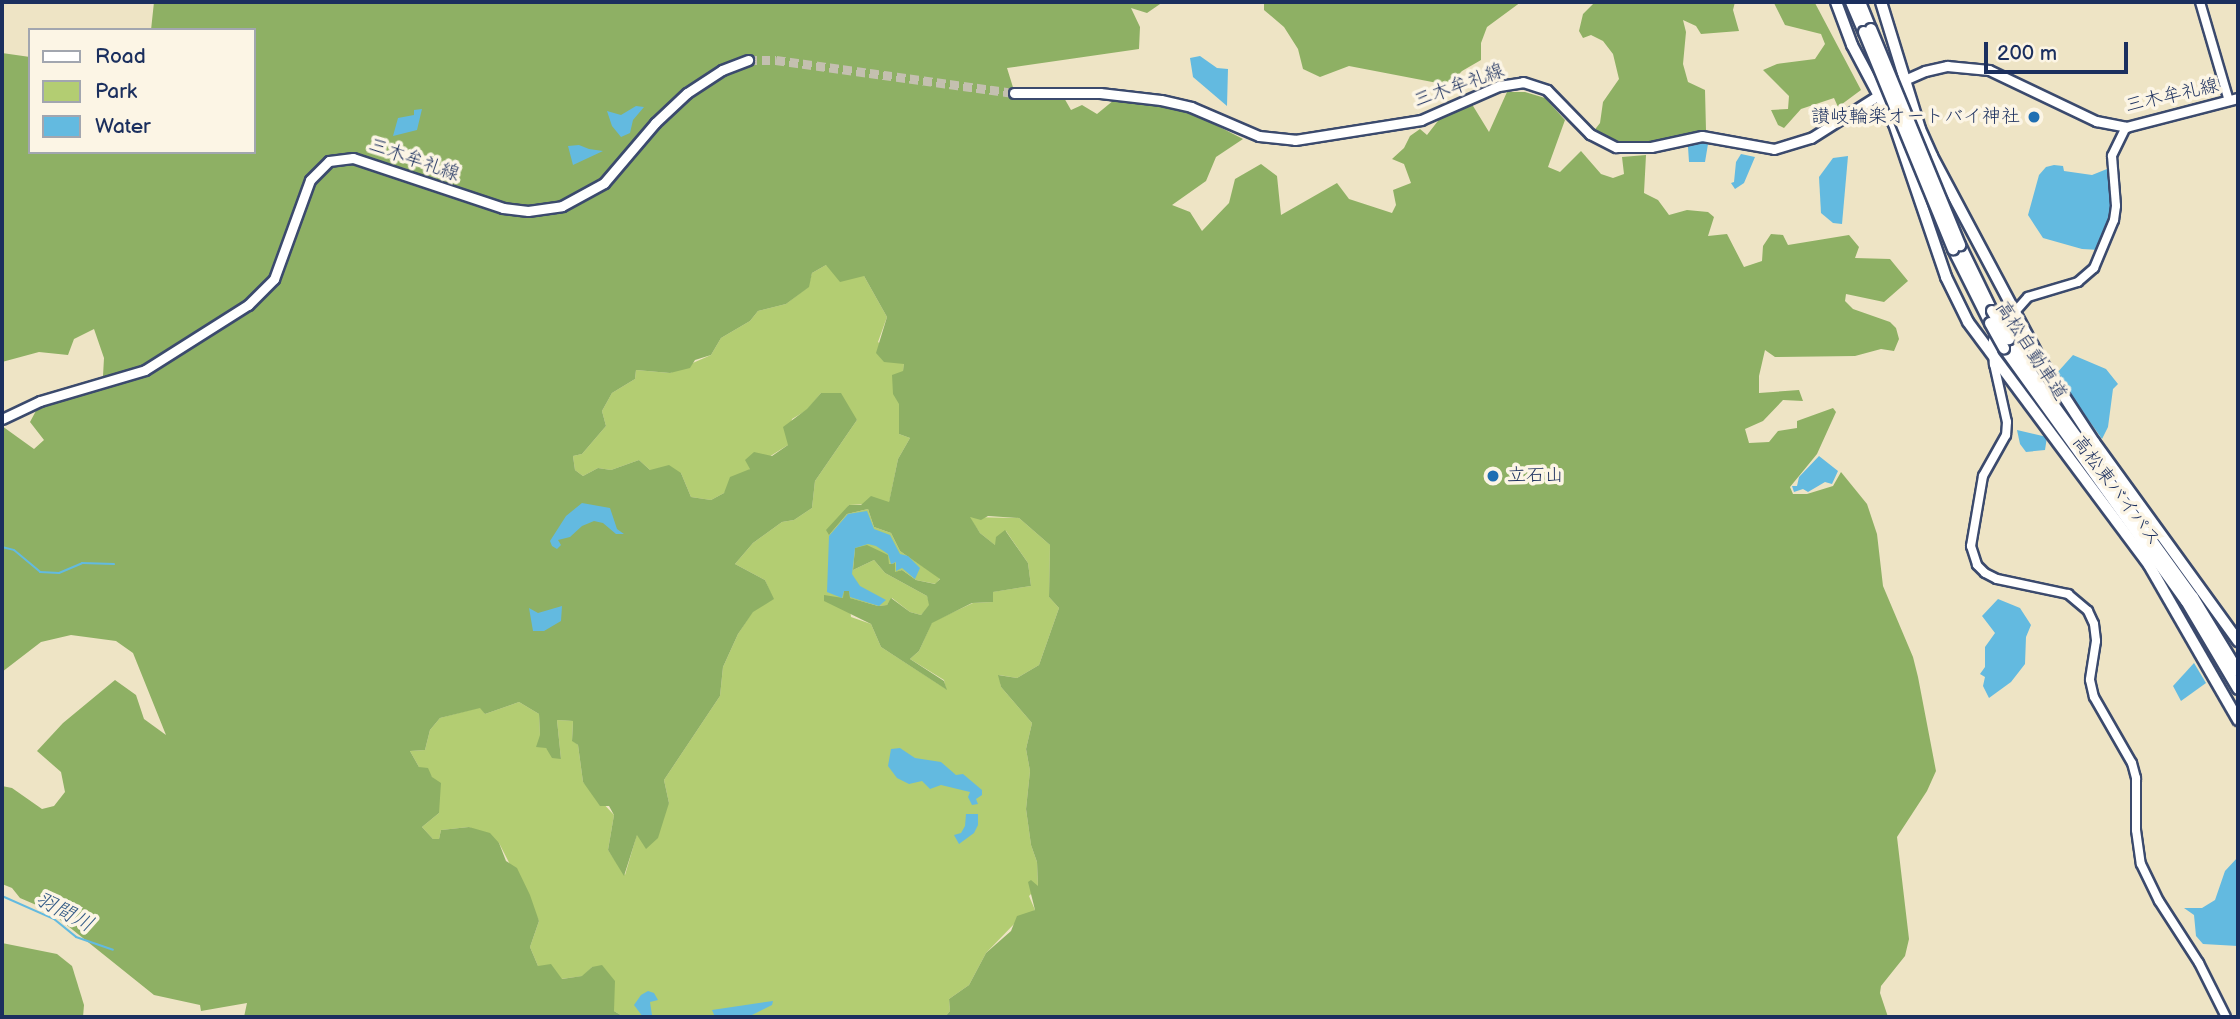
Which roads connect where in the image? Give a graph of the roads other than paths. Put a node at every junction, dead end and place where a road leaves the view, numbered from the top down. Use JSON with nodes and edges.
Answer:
{"nodes":[{"id":1,"x":1836,"y":2,"type":"edge"},
{"id":2,"x":1851,"y":2,"type":"edge"},
{"id":3,"x":1860,"y":2,"type":"edge"},
{"id":4,"x":1881,"y":2,"type":"edge"},
{"id":5,"x":2200,"y":2,"type":"edge"},
{"id":6,"x":1867,"y":30,"type":"junction"},
{"id":7,"x":748,"y":60,"type":"tunnel mouth"},
{"id":8,"x":1904,"y":79,"type":"junction"},
{"id":9,"x":1014,"y":93,"type":"tunnel mouth"},
{"id":10,"x":1880,"y":94,"type":"junction"},
{"id":11,"x":2234,"y":99,"type":"edge"},
{"id":12,"x":2126,"y":127,"type":"junction"},
{"id":13,"x":1957,"y":247,"type":"junction"},
{"id":14,"x":2014,"y":311,"type":"junction"},
{"id":15,"x":2006,"y":343,"type":"junction"},
{"id":16,"x":1992,"y":354,"type":"junction"},
{"id":17,"x":2,"y":419,"type":"edge"},
{"id":18,"x":2238,"y":640,"type":"edge"},
{"id":19,"x":2238,"y":671,"type":"edge"},
{"id":20,"x":2238,"y":689,"type":"edge"},
{"id":21,"x":2238,"y":720,"type":"edge"},
{"id":22,"x":2226,"y":1017,"type":"edge"}],
"edges":[{"from":1,"to":10,"type":"highway","name":"高松東バイパス"},
{"from":2,"to":6,"type":"highway","name":"高松自動車道"},
{"from":3,"to":6,"type":"highway","name":"高松自動車道"},
{"from":4,"to":8,"type":"highway","name":"高松東バイパス"},
{"from":5,"to":11,"type":"main road"},
{"from":6,"to":13,"type":"highway","name":"高松自動車道","bridge":true},
{"from":7,"to":17,"type":"main road","name":"三木牟礼線"},
{"from":8,"to":10,"type":"main road","name":"三木牟礼線"},
{"from":8,"to":12,"type":"main road","name":"三木牟礼線"},
{"from":8,"to":14,"type":"highway","name":"高松東バイパス"},
{"from":9,"to":10,"type":"main road","name":"三木牟礼線"},
{"from":10,"to":16,"type":"highway","name":"高松東バイパス"},
{"from":11,"to":12,"type":"main road","name":"三木牟礼線"},
{"from":12,"to":14,"type":"main road"},
{"from":13,"to":15,"type":"highway","name":"高松自動車道","bridge":true},
{"from":13,"to":15,"type":"highway","name":"高松自動車道","bridge":true},
{"from":14,"to":16,"type":"main road"},
{"from":14,"to":18,"type":"highway","name":"高松東バイパス"},
{"from":15,"to":19,"type":"highway","name":"高松自動車道"},
{"from":15,"to":20,"type":"highway","name":"高松自動車道"},
{"from":16,"to":21,"type":"highway","name":"高松東バイパス"},
{"from":16,"to":22,"type":"main road"}]}
